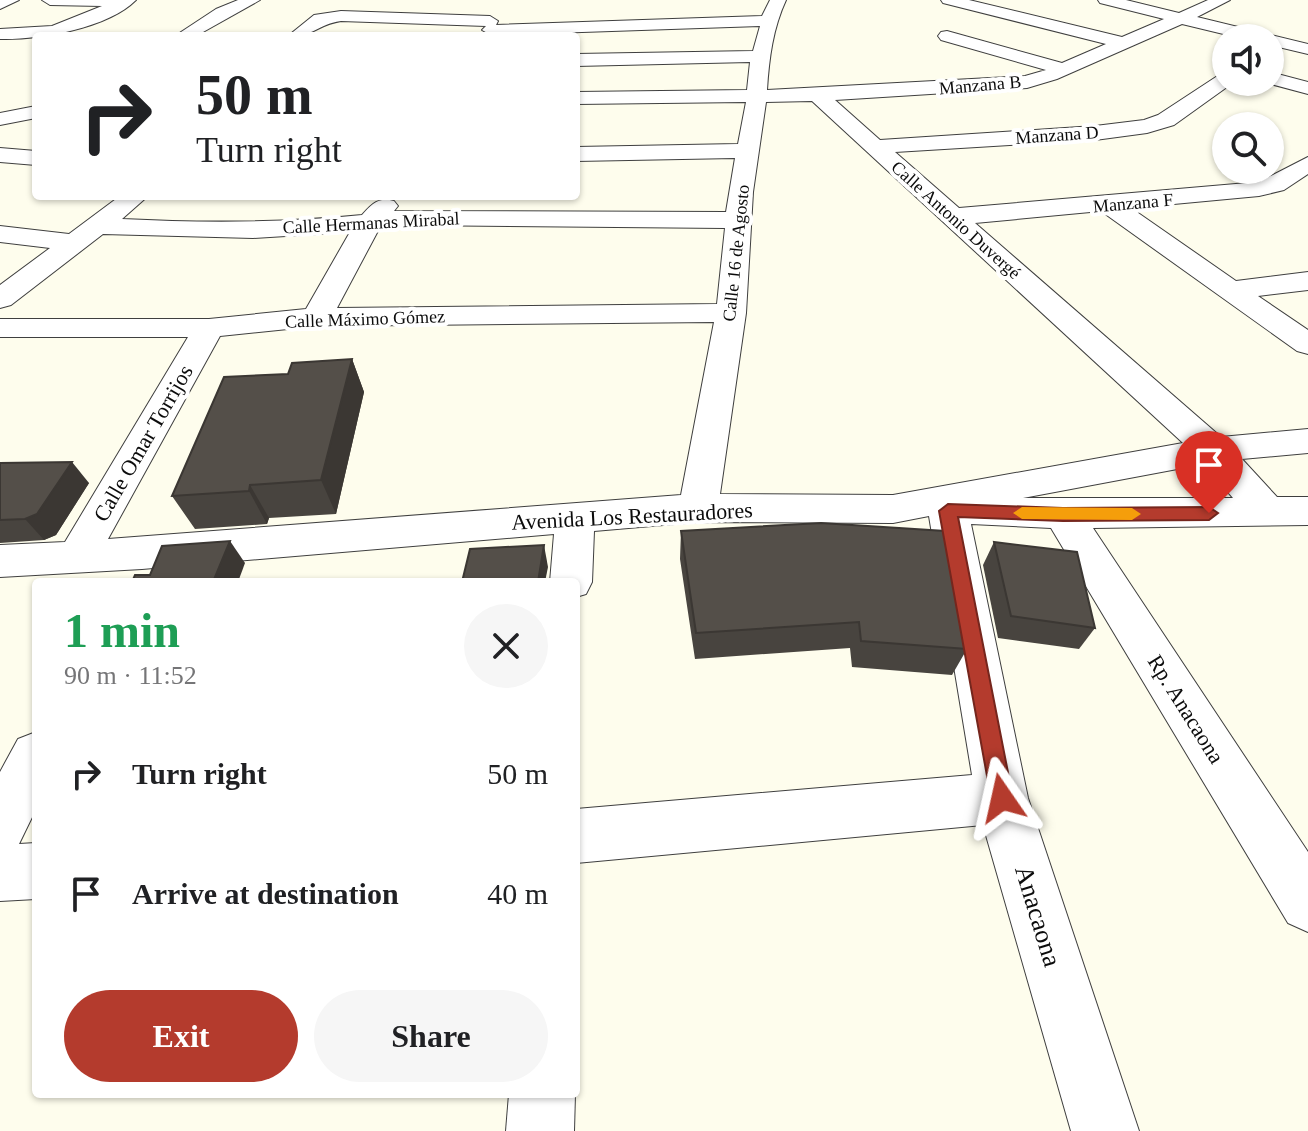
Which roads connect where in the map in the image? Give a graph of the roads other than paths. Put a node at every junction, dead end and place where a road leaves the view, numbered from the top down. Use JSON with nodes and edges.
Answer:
{"nodes":[{"id":1,"x":11,"y":0,"type":"edge"},
{"id":2,"x":50,"y":0,"type":"edge"},
{"id":3,"x":252,"y":0,"type":"edge"},
{"id":4,"x":949,"y":0,"type":"edge"},
{"id":5,"x":1106,"y":0,"type":"edge"},
{"id":6,"x":1222,"y":0,"type":"edge"},
{"id":7,"x":125,"y":1,"type":"edge"},
{"id":8,"x":0,"y":4,"type":"edge"},
{"id":9,"x":698,"y":7,"type":"dead end"},
{"id":10,"x":773,"y":10,"type":"edge"},
{"id":11,"x":1179,"y":18,"type":"junction"},
{"id":12,"x":490,"y":20,"type":"edge"},
{"id":13,"x":717,"y":20,"type":"junction"},
{"id":14,"x":1212,"y":26,"type":"edge"},
{"id":15,"x":53,"y":32,"type":"edge"},
{"id":16,"x":191,"y":32,"type":"edge"},
{"id":17,"x":302,"y":32,"type":"edge"},
{"id":18,"x":32,"y":33,"type":"edge"},
{"id":19,"x":0,"y":34,"type":"edge"},
{"id":20,"x":947,"y":36,"type":"dead end"},
{"id":21,"x":1124,"y":43,"type":"junction"},
{"id":22,"x":760,"y":56,"type":"junction"},
{"id":23,"x":580,"y":60,"type":"edge"},
{"id":24,"x":1064,"y":69,"type":"junction"},
{"id":25,"x":1284,"y":82,"type":"edge"},
{"id":26,"x":1308,"y":88,"type":"edge"},
{"id":27,"x":1212,"y":89,"type":"edge"},
{"id":28,"x":757,"y":95,"type":"junction"},
{"id":29,"x":817,"y":95,"type":"junction"},
{"id":30,"x":580,"y":98,"type":"edge"},
{"id":31,"x":32,"y":113,"type":"edge"},
{"id":32,"x":0,"y":119,"type":"edge"},
{"id":33,"x":874,"y":147,"type":"junction"},
{"id":34,"x":749,"y":151,"type":"junction"},
{"id":35,"x":580,"y":154,"type":"edge"},
{"id":36,"x":0,"y":155,"type":"edge"},
{"id":37,"x":32,"y":158,"type":"edge"},
{"id":38,"x":1308,"y":164,"type":"edge"},
{"id":39,"x":131,"y":200,"type":"edge"},
{"id":40,"x":391,"y":200,"type":"edge"},
{"id":41,"x":1109,"y":205,"type":"junction"},
{"id":42,"x":951,"y":217,"type":"junction"},
{"id":43,"x":738,"y":220,"type":"junction"},
{"id":44,"x":368,"y":224,"type":"junction"},
{"id":45,"x":99,"y":226,"type":"junction"},
{"id":46,"x":0,"y":234,"type":"edge"},
{"id":47,"x":75,"y":243,"type":"junction"},
{"id":48,"x":1308,"y":281,"type":"edge"},
{"id":49,"x":1231,"y":290,"type":"junction"},
{"id":50,"x":0,"y":299,"type":"edge"},
{"id":51,"x":731,"y":313,"type":"junction"},
{"id":52,"x":317,"y":317,"type":"junction"},
{"id":53,"x":0,"y":328,"type":"edge"},
{"id":54,"x":209,"y":328,"type":"junction"},
{"id":55,"x":1308,"y":344,"type":"edge"},
{"id":56,"x":1308,"y":441,"type":"edge"},
{"id":57,"x":1213,"y":450,"type":"junction"},
{"id":58,"x":698,"y":508,"type":"junction"},
{"id":59,"x":893,"y":509,"type":"junction"},
{"id":60,"x":948,"y":511,"type":"junction"},
{"id":61,"x":1308,"y":511,"type":"edge"},
{"id":62,"x":1268,"y":513,"type":"junction"},
{"id":63,"x":1063,"y":514,"type":"junction"},
{"id":64,"x":575,"y":518,"type":"junction"},
{"id":65,"x":77,"y":557,"type":"junction"},
{"id":66,"x":0,"y":561,"type":"edge"},
{"id":67,"x":134,"y":568,"type":"edge"},
{"id":68,"x":571,"y":578,"type":"edge"},
{"id":69,"x":32,"y":764,"type":"edge"},
{"id":70,"x":1002,"y":798,"type":"junction"},
{"id":71,"x":0,"y":825,"type":"edge"},
{"id":72,"x":580,"y":836,"type":"edge"},
{"id":73,"x":32,"y":871,"type":"edge"},
{"id":74,"x":0,"y":873,"type":"edge"},
{"id":75,"x":1308,"y":903,"type":"edge"},
{"id":76,"x":542,"y":1098,"type":"edge"},
{"id":77,"x":540,"y":1131,"type":"edge"},
{"id":78,"x":1105,"y":1131,"type":"edge"}],
"edges":[{"from":1,"to":8,"type":"street"},
{"from":2,"to":7,"type":"street"},
{"from":3,"to":16,"type":"street"},
{"from":4,"to":21,"type":"street"},
{"from":5,"to":11,"type":"street"},
{"from":6,"to":11,"type":"street","name":"Manzana B"},
{"from":7,"to":15,"type":"street"},
{"from":9,"to":13,"type":"street"},
{"from":10,"to":13,"type":"street"},
{"from":10,"to":22,"type":"street","name":"Calle 16 de Agosto"},
{"from":11,"to":14,"type":"street"},
{"from":11,"to":21,"type":"street","name":"Manzana B"},
{"from":12,"to":13,"type":"street"},
{"from":12,"to":17,"type":"street"},
{"from":18,"to":19,"type":"street"},
{"from":20,"to":24,"type":"street"},
{"from":21,"to":24,"type":"street","name":"Manzana B"},
{"from":22,"to":23,"type":"street"},
{"from":22,"to":28,"type":"street","name":"Calle 16 de Agosto"},
{"from":24,"to":29,"type":"street","name":"Manzana B"},
{"from":25,"to":26,"type":"street"},
{"from":27,"to":33,"type":"street","name":"Manzana D"},
{"from":28,"to":29,"type":"street"},
{"from":28,"to":30,"type":"street"},
{"from":28,"to":34,"type":"street","name":"Calle 16 de Agosto"},
{"from":29,"to":33,"type":"street","name":"Calle Antonio Duvergé"},
{"from":31,"to":32,"type":"street"},
{"from":33,"to":42,"type":"street","name":"Calle Antonio Duvergé"},
{"from":34,"to":35,"type":"street"},
{"from":34,"to":43,"type":"street","name":"Calle 16 de Agosto"},
{"from":36,"to":37,"type":"street"},
{"from":38,"to":41,"type":"street","name":"Manzana F"},
{"from":39,"to":45,"type":"street"},
{"from":40,"to":44,"type":"street"},
{"from":41,"to":42,"type":"street","name":"Manzana F"},
{"from":41,"to":49,"type":"street"},
{"from":42,"to":57,"type":"street","name":"Calle Antonio Duvergé"},
{"from":43,"to":44,"type":"street","name":"Calle Hermanas Mirabal"},
{"from":43,"to":51,"type":"street","name":"Calle 16 de Agosto"},
{"from":44,"to":45,"type":"street","name":"Calle Hermanas Mirabal"},
{"from":44,"to":52,"type":"street"},
{"from":45,"to":47,"type":"street"},
{"from":46,"to":47,"type":"street"},
{"from":47,"to":50,"type":"street"},
{"from":48,"to":49,"type":"street"},
{"from":49,"to":55,"type":"street"},
{"from":51,"to":52,"type":"street","name":"Calle Máximo Gómez"},
{"from":51,"to":58,"type":"street","name":"Calle 16 de Agosto"},
{"from":52,"to":54,"type":"street","name":"Calle Máximo Gómez"},
{"from":53,"to":54,"type":"street","name":"Calle Máximo Gómez"},
{"from":54,"to":65,"type":"street","name":"Calle Omar Torrijos"},
{"from":56,"to":57,"type":"street","name":"Avenida Los Restauradores"},
{"from":57,"to":59,"type":"street","name":"Avenida Los Restauradores"},
{"from":57,"to":62,"type":"street","name":"Calle Antonio Duvergé"},
{"from":58,"to":59,"type":"street","name":"Avenida Los Restauradores"},
{"from":58,"to":64,"type":"street","name":"Avenida Los Restauradores"},
{"from":59,"to":60,"type":"street"},
{"from":60,"to":63,"type":"street"},
{"from":60,"to":70,"type":"street","name":"Anacaona"},
{"from":61,"to":62,"type":"street"},
{"from":62,"to":63,"type":"street"},
{"from":63,"to":75,"type":"street","name":"Rp. Anacaona"},
{"from":64,"to":67,"type":"street","name":"Avenida Los Restauradores"},
{"from":64,"to":68,"type":"street"},
{"from":65,"to":66,"type":"street","name":"Avenida Los Restauradores"},
{"from":65,"to":67,"type":"street","name":"Avenida Los Restauradores"},
{"from":69,"to":71,"type":"street"},
{"from":70,"to":72,"type":"street"},
{"from":70,"to":78,"type":"street","name":"Anacaona"},
{"from":73,"to":74,"type":"street"},
{"from":76,"to":77,"type":"street"}]}
